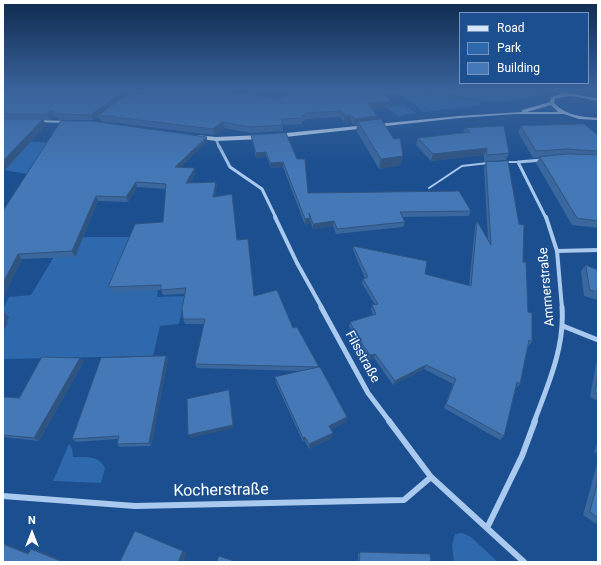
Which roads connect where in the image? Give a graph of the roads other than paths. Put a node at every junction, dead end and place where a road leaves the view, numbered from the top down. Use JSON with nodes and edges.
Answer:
{"nodes":[{"id":1,"x":471,"y":116,"type":"edge"},
{"id":2,"x":577,"y":116,"type":"edge"},
{"id":3,"x":598,"y":119,"type":"edge"},
{"id":4,"x":28,"y":121,"type":"edge"},
{"id":5,"x":76,"y":122,"type":"edge"},
{"id":6,"x":193,"y":136,"type":"edge"},
{"id":7,"x":216,"y":139,"type":"junction"},
{"id":8,"x":548,"y":159,"type":"edge"},
{"id":9,"x":503,"y":162,"type":"edge"},
{"id":10,"x":518,"y":162,"type":"junction"},
{"id":11,"x":495,"y":163,"type":"edge"},
{"id":12,"x":429,"y":188,"type":"dead end"},
{"id":13,"x":598,"y":250,"type":"edge"},
{"id":14,"x":557,"y":251,"type":"junction"},
{"id":15,"x":563,"y":326,"type":"junction"},
{"id":16,"x":598,"y":340,"type":"edge"},
{"id":17,"x":431,"y":477,"type":"junction"},
{"id":18,"x":3,"y":496,"type":"edge"},
{"id":19,"x":487,"y":528,"type":"junction"},
{"id":20,"x":524,"y":562,"type":"edge"}],
"edges":[{"from":1,"to":7,"type":"street"},
{"from":2,"to":3,"type":"street"},
{"from":4,"to":5,"type":"street"},
{"from":6,"to":7,"type":"street"},
{"from":7,"to":17,"type":"street","name":"Filsstraße"},
{"from":8,"to":10,"type":"street"},
{"from":9,"to":10,"type":"lane"},
{"from":10,"to":14,"type":"street","name":"Ammerstraße"},
{"from":11,"to":12,"type":"lane"},
{"from":13,"to":14,"type":"street"},
{"from":14,"to":15,"type":"street","name":"Ammerstraße"},
{"from":15,"to":16,"type":"street"},
{"from":15,"to":19,"type":"street","name":"Ammerstraße"},
{"from":17,"to":18,"type":"street","name":"Kocherstraße"},
{"from":17,"to":19,"type":"street","name":"Filsstraße"},
{"from":19,"to":20,"type":"street","name":"Filsstraße"}]}
